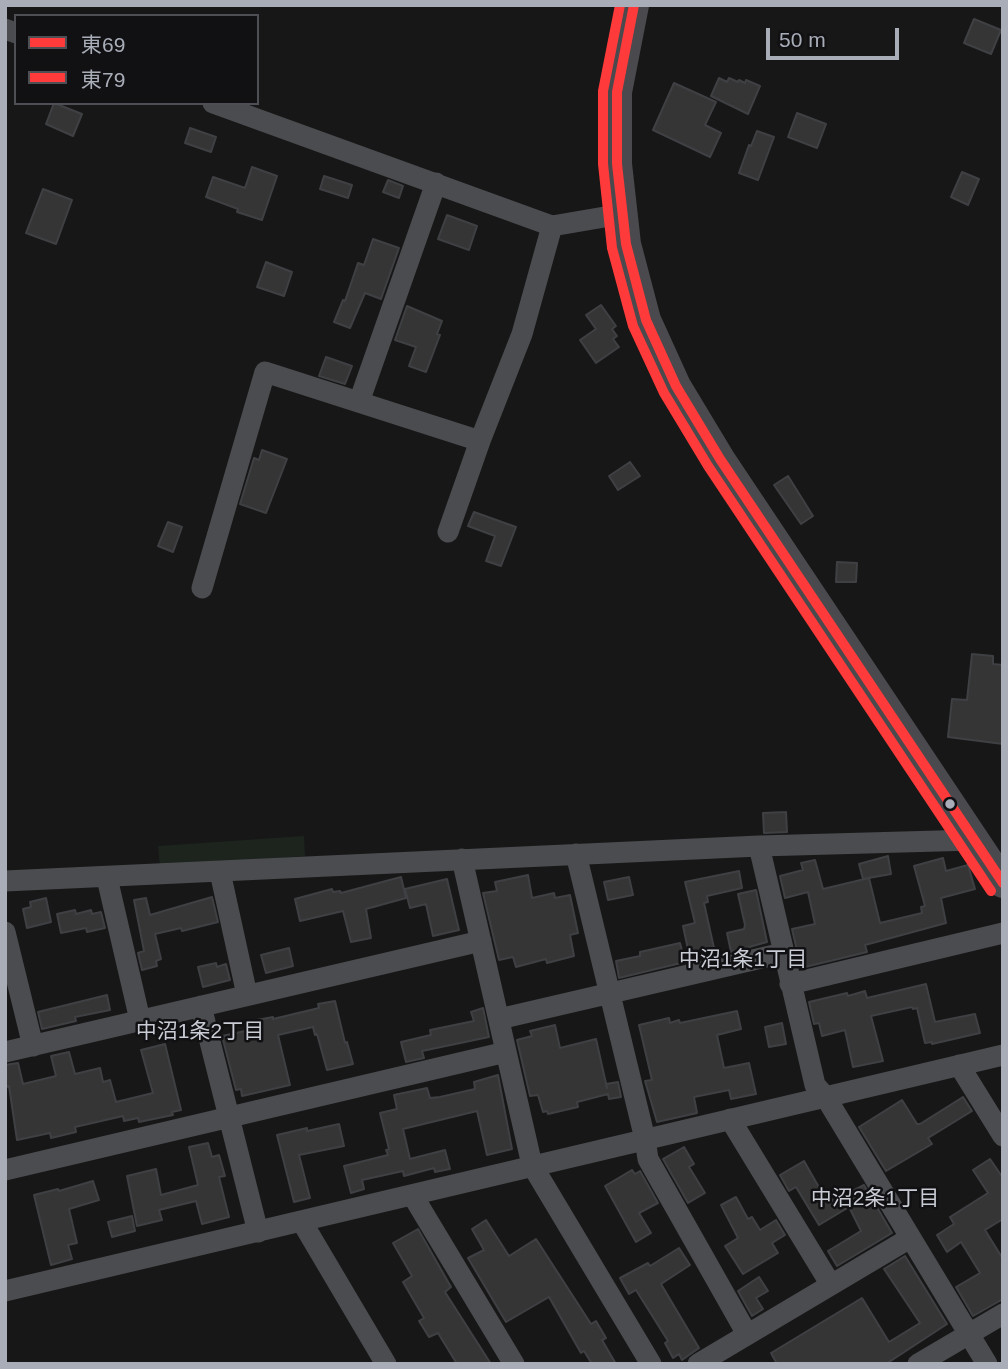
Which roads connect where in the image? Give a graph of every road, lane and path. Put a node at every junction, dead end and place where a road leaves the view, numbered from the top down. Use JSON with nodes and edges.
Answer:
{"nodes":[{"id":1,"x":634,"y":5,"type":"edge"},
{"id":2,"x":219,"y":105,"type":"edge"},
{"id":3,"x":436,"y":183,"type":"junction"},
{"id":4,"x":622,"y":214,"type":"junction"},
{"id":5,"x":552,"y":226,"type":"junction"},
{"id":6,"x":359,"y":402,"type":"junction"},
{"id":7,"x":480,"y":441,"type":"junction"},
{"id":8,"x":448,"y":532,"type":"dead end"},
{"id":9,"x":202,"y":588,"type":"dead end"},
{"id":10,"x":974,"y":840,"type":"junction"},
{"id":11,"x":759,"y":846,"type":"junction"},
{"id":12,"x":576,"y":854,"type":"junction"},
{"id":13,"x":462,"y":859,"type":"junction"},
{"id":14,"x":220,"y":872,"type":"junction"},
{"id":15,"x":107,"y":878,"type":"junction"},
{"id":16,"x":5,"y":881,"type":"edge"},
{"id":17,"x":1003,"y":883,"type":"edge"},
{"id":18,"x":5,"y":932,"type":"edge"},
{"id":19,"x":1003,"y":933,"type":"edge"},
{"id":20,"x":481,"y":940,"type":"junction"},
{"id":21,"x":783,"y":953,"type":"junction"},
{"id":22,"x":790,"y":984,"type":"junction"},
{"id":23,"x":247,"y":995,"type":"junction"},
{"id":24,"x":610,"y":995,"type":"junction"},
{"id":25,"x":201,"y":1006,"type":"junction"},
{"id":26,"x":499,"y":1019,"type":"junction"},
{"id":27,"x":141,"y":1020,"type":"junction"},
{"id":28,"x":33,"y":1046,"type":"junction"},
{"id":29,"x":5,"y":1052,"type":"edge"},
{"id":30,"x":506,"y":1052,"type":"junction"},
{"id":31,"x":1003,"y":1055,"type":"edge"},
{"id":32,"x":959,"y":1065,"type":"junction"},
{"id":33,"x":825,"y":1096,"type":"junction"},
{"id":34,"x":228,"y":1118,"type":"junction"},
{"id":35,"x":730,"y":1119,"type":"junction"},
{"id":36,"x":1003,"y":1136,"type":"edge"},
{"id":37,"x":645,"y":1139,"type":"junction"},
{"id":38,"x":532,"y":1165,"type":"junction"},
{"id":39,"x":5,"y":1170,"type":"edge"},
{"id":40,"x":413,"y":1196,"type":"junction"},
{"id":41,"x":302,"y":1222,"type":"junction"},
{"id":42,"x":258,"y":1232,"type":"junction"},
{"id":43,"x":910,"y":1238,"type":"junction"},
{"id":44,"x":831,"y":1285,"type":"junction"},
{"id":45,"x":5,"y":1291,"type":"edge"},
{"id":46,"x":1003,"y":1314,"type":"edge"},
{"id":47,"x":969,"y":1333,"type":"junction"},
{"id":48,"x":747,"y":1335,"type":"junction"},
{"id":49,"x":386,"y":1364,"type":"edge"},
{"id":50,"x":514,"y":1364,"type":"edge"},
{"id":51,"x":651,"y":1364,"type":"edge"},
{"id":52,"x":698,"y":1364,"type":"edge"},
{"id":53,"x":918,"y":1364,"type":"edge"},
{"id":54,"x":987,"y":1364,"type":"edge"}],
"edges":[{"from":1,"to":4,"type":"street"},
{"from":2,"to":3,"type":"street"},
{"from":3,"to":5,"type":"street"},
{"from":3,"to":6,"type":"street"},
{"from":4,"to":5,"type":"street"},
{"from":4,"to":10,"type":"street"},
{"from":5,"to":7,"type":"street"},
{"from":6,"to":7,"type":"street"},
{"from":6,"to":9,"type":"street"},
{"from":7,"to":8,"type":"street"},
{"from":10,"to":11,"type":"street"},
{"from":10,"to":17,"type":"street"},
{"from":11,"to":12,"type":"street"},
{"from":11,"to":21,"type":"street"},
{"from":12,"to":13,"type":"street"},
{"from":12,"to":24,"type":"street"},
{"from":13,"to":14,"type":"street"},
{"from":13,"to":20,"type":"street"},
{"from":14,"to":15,"type":"street"},
{"from":14,"to":23,"type":"street"},
{"from":15,"to":16,"type":"street"},
{"from":15,"to":27,"type":"street"},
{"from":18,"to":28,"type":"street"},
{"from":19,"to":22,"type":"street"},
{"from":20,"to":23,"type":"street"},
{"from":20,"to":26,"type":"street"},
{"from":21,"to":22,"type":"street"},
{"from":21,"to":24,"type":"street"},
{"from":22,"to":33,"type":"street"},
{"from":23,"to":25,"type":"street"},
{"from":24,"to":26,"type":"street"},
{"from":24,"to":37,"type":"street"},
{"from":25,"to":27,"type":"street"},
{"from":25,"to":34,"type":"street"},
{"from":26,"to":30,"type":"street"},
{"from":27,"to":28,"type":"street"},
{"from":28,"to":29,"type":"street"},
{"from":30,"to":34,"type":"street"},
{"from":30,"to":38,"type":"street"},
{"from":31,"to":32,"type":"street"},
{"from":32,"to":33,"type":"street"},
{"from":32,"to":36,"type":"street"},
{"from":33,"to":35,"type":"street"},
{"from":33,"to":43,"type":"street"},
{"from":34,"to":39,"type":"street"},
{"from":34,"to":42,"type":"street"},
{"from":35,"to":37,"type":"street"},
{"from":35,"to":44,"type":"street"},
{"from":37,"to":38,"type":"street"},
{"from":37,"to":48,"type":"street"},
{"from":38,"to":40,"type":"street"},
{"from":38,"to":51,"type":"street"},
{"from":40,"to":41,"type":"street"},
{"from":40,"to":50,"type":"street"},
{"from":41,"to":42,"type":"street"},
{"from":41,"to":49,"type":"street"},
{"from":42,"to":45,"type":"street"},
{"from":43,"to":44,"type":"street"},
{"from":43,"to":47,"type":"street"},
{"from":44,"to":48,"type":"street"},
{"from":46,"to":47,"type":"street"},
{"from":47,"to":53,"type":"street"},
{"from":47,"to":54,"type":"street"},
{"from":48,"to":52,"type":"street"}]}
